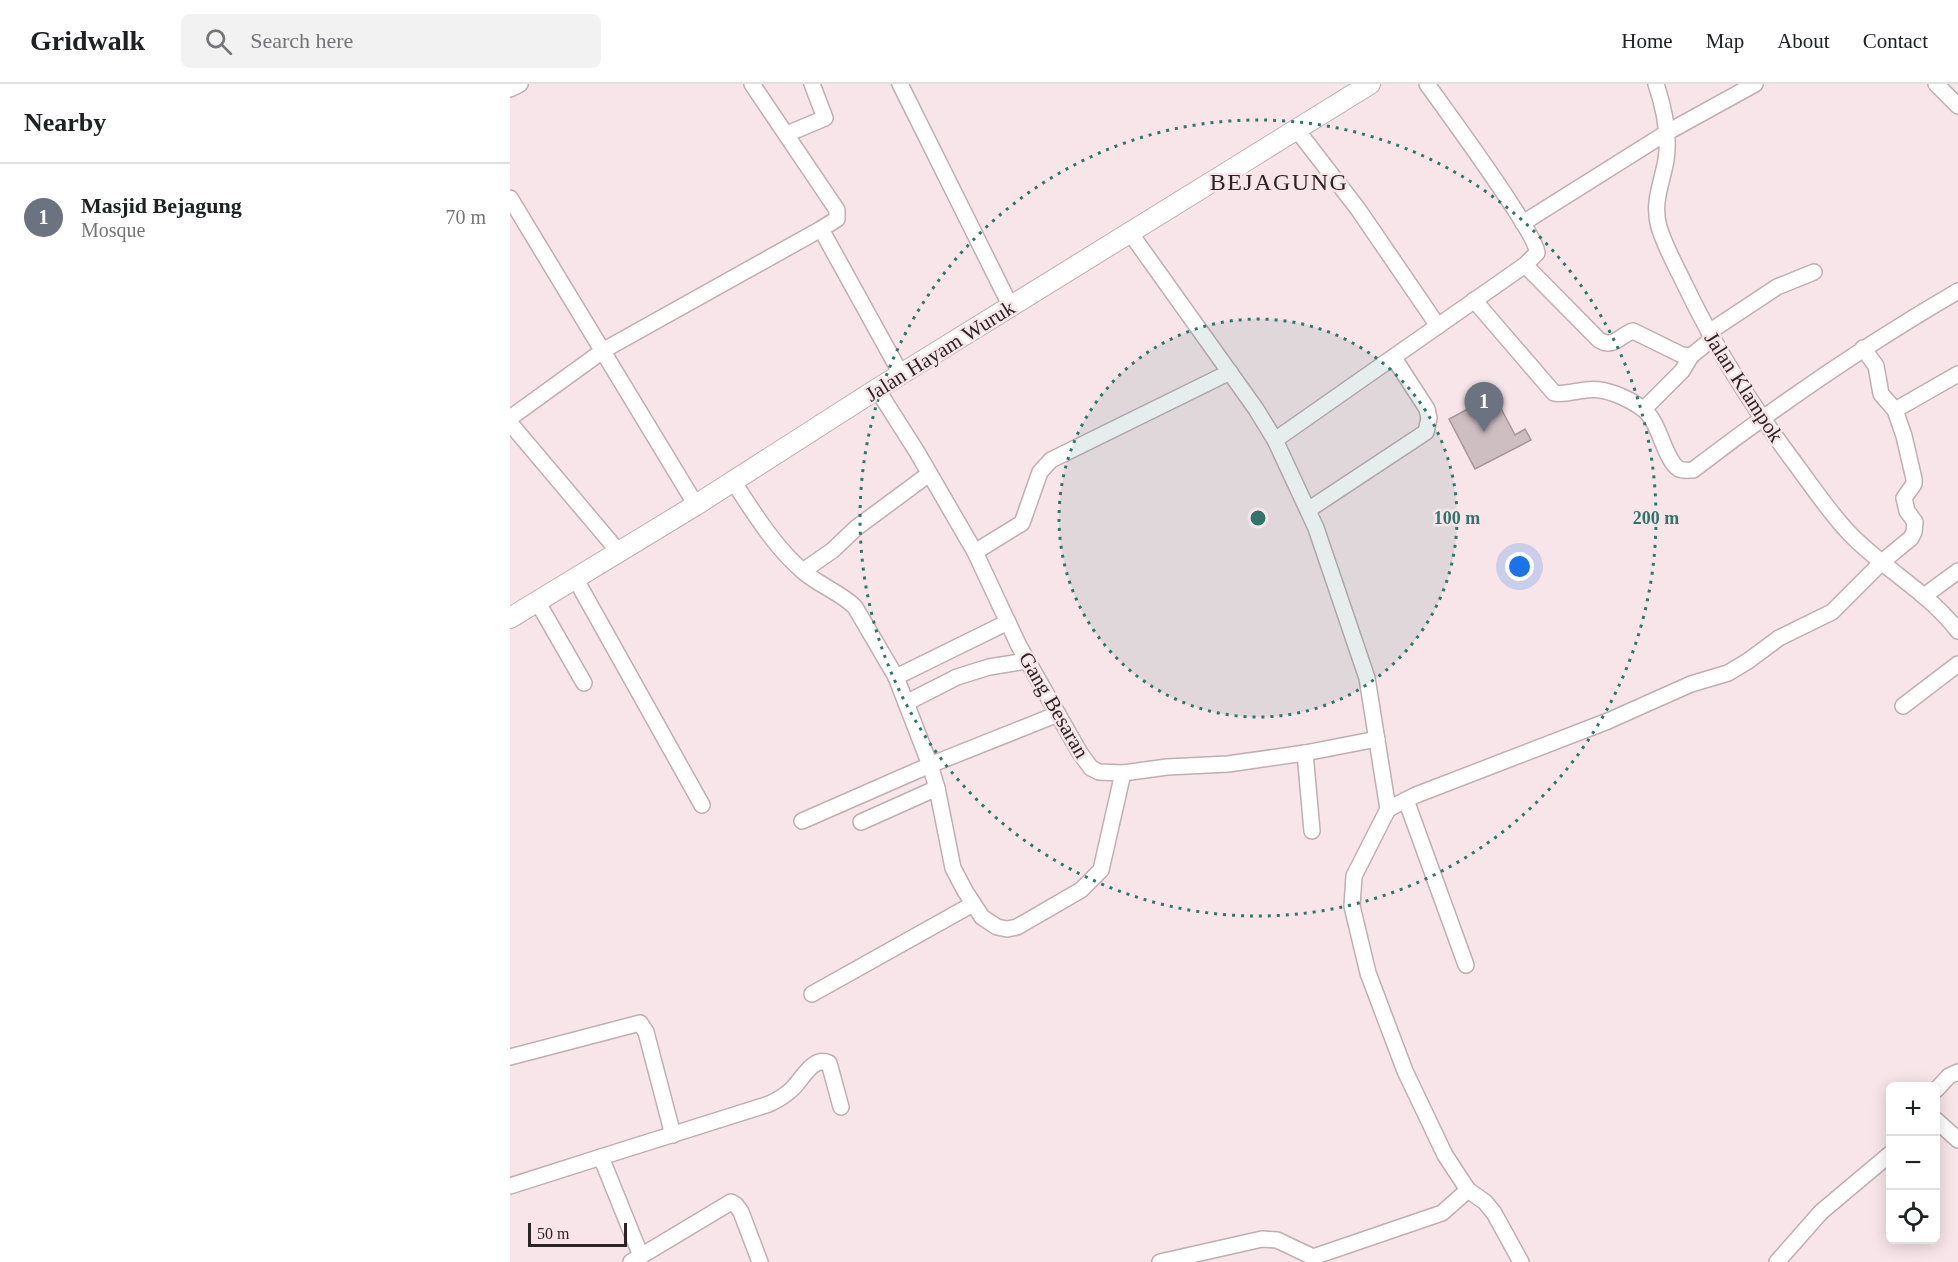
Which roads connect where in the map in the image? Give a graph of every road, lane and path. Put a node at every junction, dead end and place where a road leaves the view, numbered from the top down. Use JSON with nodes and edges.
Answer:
{"nodes":[{"id":1,"x":520,"y":84,"type":"edge"},
{"id":2,"x":752,"y":84,"type":"edge"},
{"id":3,"x":812,"y":84,"type":"edge"},
{"id":4,"x":900,"y":84,"type":"edge"},
{"id":5,"x":1370,"y":84,"type":"edge"},
{"id":6,"x":1427,"y":84,"type":"edge"},
{"id":7,"x":1656,"y":84,"type":"edge"},
{"id":8,"x":1755,"y":84,"type":"edge"},
{"id":9,"x":1936,"y":84,"type":"edge"},
{"id":10,"x":510,"y":89,"type":"edge"},
{"id":11,"x":1958,"y":106,"type":"edge"},
{"id":12,"x":1297,"y":130,"type":"junction"},
{"id":13,"x":1666,"y":132,"type":"junction"},
{"id":14,"x":786,"y":134,"type":"junction"},
{"id":15,"x":511,"y":202,"type":"edge"},
{"id":16,"x":1523,"y":223,"type":"junction"},
{"id":17,"x":821,"y":229,"type":"junction"},
{"id":18,"x":1131,"y":234,"type":"junction"},
{"id":19,"x":1525,"y":265,"type":"junction"},
{"id":20,"x":1814,"y":272,"type":"dead end"},
{"id":21,"x":1958,"y":291,"type":"edge"},
{"id":22,"x":1474,"y":300,"type":"junction"},
{"id":23,"x":1011,"y":307,"type":"junction"},
{"id":24,"x":1438,"y":326,"type":"junction"},
{"id":25,"x":1711,"y":336,"type":"junction"},
{"id":26,"x":1863,"y":348,"type":"junction"},
{"id":27,"x":604,"y":350,"type":"junction"},
{"id":28,"x":1691,"y":356,"type":"junction"},
{"id":29,"x":1394,"y":358,"type":"junction"},
{"id":30,"x":1230,"y":372,"type":"junction"},
{"id":31,"x":901,"y":374,"type":"junction"},
{"id":32,"x":1958,"y":374,"type":"edge"},
{"id":33,"x":877,"y":389,"type":"junction"},
{"id":34,"x":1644,"y":409,"type":"junction"},
{"id":35,"x":1894,"y":410,"type":"junction"},
{"id":36,"x":1761,"y":418,"type":"junction"},
{"id":37,"x":510,"y":420,"type":"edge"},
{"id":38,"x":1275,"y":440,"type":"junction"},
{"id":39,"x":929,"y":474,"type":"junction"},
{"id":40,"x":732,"y":481,"type":"junction"},
{"id":41,"x":696,"y":505,"type":"junction"},
{"id":42,"x":1308,"y":510,"type":"junction"},
{"id":43,"x":618,"y":551,"type":"junction"},
{"id":44,"x":975,"y":552,"type":"junction"},
{"id":45,"x":1882,"y":562,"type":"junction"},
{"id":46,"x":803,"y":571,"type":"junction"},
{"id":47,"x":1958,"y":571,"type":"edge"},
{"id":48,"x":575,"y":578,"type":"junction"},
{"id":49,"x":1924,"y":596,"type":"junction"},
{"id":50,"x":537,"y":601,"type":"junction"},
{"id":51,"x":510,"y":618,"type":"edge"},
{"id":52,"x":1008,"y":622,"type":"junction"},
{"id":53,"x":1958,"y":631,"type":"edge"},
{"id":54,"x":1027,"y":661,"type":"junction"},
{"id":55,"x":1958,"y":664,"type":"edge"},
{"id":56,"x":896,"y":677,"type":"junction"},
{"id":57,"x":584,"y":683,"type":"dead end"},
{"id":58,"x":906,"y":703,"type":"junction"},
{"id":59,"x":1903,"y":706,"type":"dead end"},
{"id":60,"x":1058,"y":714,"type":"junction"},
{"id":61,"x":1377,"y":739,"type":"junction"},
{"id":62,"x":1305,"y":753,"type":"junction"},
{"id":63,"x":930,"y":765,"type":"junction"},
{"id":64,"x":1123,"y":773,"type":"junction"},
{"id":65,"x":938,"y":788,"type":"junction"},
{"id":66,"x":1406,"y":800,"type":"junction"},
{"id":67,"x":702,"y":805,"type":"dead end"},
{"id":68,"x":1388,"y":809,"type":"junction"},
{"id":69,"x":802,"y":821,"type":"dead end"},
{"id":70,"x":861,"y":822,"type":"dead end"},
{"id":71,"x":1312,"y":831,"type":"dead end"},
{"id":72,"x":973,"y":904,"type":"junction"},
{"id":73,"x":1466,"y":965,"type":"dead end"},
{"id":74,"x":812,"y":994,"type":"dead end"},
{"id":75,"x":510,"y":1057,"type":"edge"},
{"id":76,"x":1958,"y":1072,"type":"edge"},
{"id":77,"x":1940,"y":1085,"type":"edge"},
{"id":78,"x":841,"y":1107,"type":"dead end"},
{"id":79,"x":1940,"y":1124,"type":"edge"},
{"id":80,"x":673,"y":1135,"type":"junction"},
{"id":81,"x":1958,"y":1140,"type":"edge"},
{"id":82,"x":601,"y":1157,"type":"junction"},
{"id":83,"x":1886,"y":1157,"type":"edge"},
{"id":84,"x":510,"y":1186,"type":"edge"},
{"id":85,"x":1468,"y":1190,"type":"junction"},
{"id":86,"x":636,"y":1259,"type":"edge"},
{"id":87,"x":760,"y":1262,"type":"edge"},
{"id":88,"x":1160,"y":1262,"type":"edge"},
{"id":89,"x":1521,"y":1262,"type":"edge"},
{"id":90,"x":1777,"y":1262,"type":"edge"}],
"edges":[{"from":1,"to":10,"type":"street"},
{"from":2,"to":14,"type":"street"},
{"from":3,"to":14,"type":"street"},
{"from":4,"to":23,"type":"street"},
{"from":5,"to":12,"type":"main road","name":"Jalan Hayam Wuruk"},
{"from":6,"to":16,"type":"street"},
{"from":7,"to":13,"type":"street","name":"Jalan Klampok"},
{"from":8,"to":13,"type":"street"},
{"from":9,"to":11,"type":"street"},
{"from":12,"to":18,"type":"main road","name":"Jalan Hayam Wuruk"},
{"from":12,"to":24,"type":"street"},
{"from":13,"to":16,"type":"street"},
{"from":13,"to":25,"type":"street","name":"Jalan Klampok"},
{"from":14,"to":17,"type":"street"},
{"from":15,"to":27,"type":"street"},
{"from":16,"to":19,"type":"street"},
{"from":17,"to":27,"type":"street"},
{"from":17,"to":31,"type":"street"},
{"from":18,"to":23,"type":"main road","name":"Jalan Hayam Wuruk"},
{"from":18,"to":30,"type":"street"},
{"from":19,"to":22,"type":"street"},
{"from":19,"to":28,"type":"street"},
{"from":20,"to":25,"type":"street"},
{"from":21,"to":26,"type":"street"},
{"from":22,"to":24,"type":"street"},
{"from":22,"to":34,"type":"street"},
{"from":23,"to":31,"type":"main road","name":"Jalan Hayam Wuruk"},
{"from":24,"to":29,"type":"street"},
{"from":25,"to":28,"type":"street"},
{"from":25,"to":36,"type":"street","name":"Jalan Klampok"},
{"from":26,"to":35,"type":"street"},
{"from":26,"to":36,"type":"street"},
{"from":27,"to":37,"type":"street"},
{"from":27,"to":41,"type":"street"},
{"from":28,"to":34,"type":"street"},
{"from":29,"to":38,"type":"street"},
{"from":29,"to":42,"type":"street"},
{"from":30,"to":38,"type":"street"},
{"from":30,"to":44,"type":"street"},
{"from":31,"to":33,"type":"main road","name":"Jalan Hayam Wuruk"},
{"from":32,"to":35,"type":"street"},
{"from":33,"to":39,"type":"street","name":"Gang Besaran"},
{"from":33,"to":40,"type":"main road","name":"Jalan Hayam Wuruk"},
{"from":34,"to":36,"type":"street"},
{"from":35,"to":45,"type":"street"},
{"from":36,"to":45,"type":"street","name":"Jalan Klampok"},
{"from":37,"to":43,"type":"street"},
{"from":38,"to":42,"type":"street"},
{"from":39,"to":44,"type":"street","name":"Gang Besaran"},
{"from":39,"to":46,"type":"street"},
{"from":40,"to":41,"type":"main road","name":"Jalan Hayam Wuruk"},
{"from":40,"to":46,"type":"street"},
{"from":41,"to":43,"type":"main road","name":"Jalan Hayam Wuruk"},
{"from":42,"to":61,"type":"street"},
{"from":43,"to":48,"type":"main road","name":"Jalan Hayam Wuruk"},
{"from":44,"to":52,"type":"street","name":"Gang Besaran"},
{"from":45,"to":49,"type":"street","name":"Jalan Klampok"},
{"from":45,"to":66,"type":"street"},
{"from":46,"to":56,"type":"street"},
{"from":47,"to":49,"type":"street"},
{"from":48,"to":50,"type":"main road","name":"Jalan Hayam Wuruk"},
{"from":48,"to":67,"type":"street"},
{"from":49,"to":53,"type":"street","name":"Jalan Klampok"},
{"from":50,"to":51,"type":"main road","name":"Jalan Hayam Wuruk"},
{"from":50,"to":57,"type":"street"},
{"from":52,"to":54,"type":"street","name":"Gang Besaran"},
{"from":52,"to":56,"type":"street"},
{"from":54,"to":58,"type":"street"},
{"from":54,"to":60,"type":"street","name":"Gang Besaran"},
{"from":55,"to":59,"type":"street"},
{"from":56,"to":58,"type":"street"},
{"from":58,"to":63,"type":"street"},
{"from":60,"to":63,"type":"street"},
{"from":60,"to":64,"type":"street","name":"Gang Besaran"},
{"from":61,"to":62,"type":"street","name":"Gang Besaran"},
{"from":61,"to":68,"type":"street"},
{"from":62,"to":64,"type":"street","name":"Gang Besaran"},
{"from":62,"to":71,"type":"street"},
{"from":63,"to":65,"type":"street"},
{"from":63,"to":69,"type":"street"},
{"from":64,"to":72,"type":"street"},
{"from":65,"to":70,"type":"street"},
{"from":65,"to":72,"type":"street"},
{"from":66,"to":68,"type":"street"},
{"from":66,"to":73,"type":"street"},
{"from":68,"to":85,"type":"street"},
{"from":72,"to":74,"type":"street"},
{"from":75,"to":80,"type":"street"},
{"from":76,"to":77,"type":"street"},
{"from":78,"to":80,"type":"street"},
{"from":79,"to":81,"type":"street"},
{"from":80,"to":82,"type":"street"},
{"from":82,"to":84,"type":"street"},
{"from":82,"to":86,"type":"street"},
{"from":83,"to":90,"type":"street"},
{"from":85,"to":88,"type":"street"},
{"from":85,"to":89,"type":"street"},
{"from":86,"to":87,"type":"street"}]}
